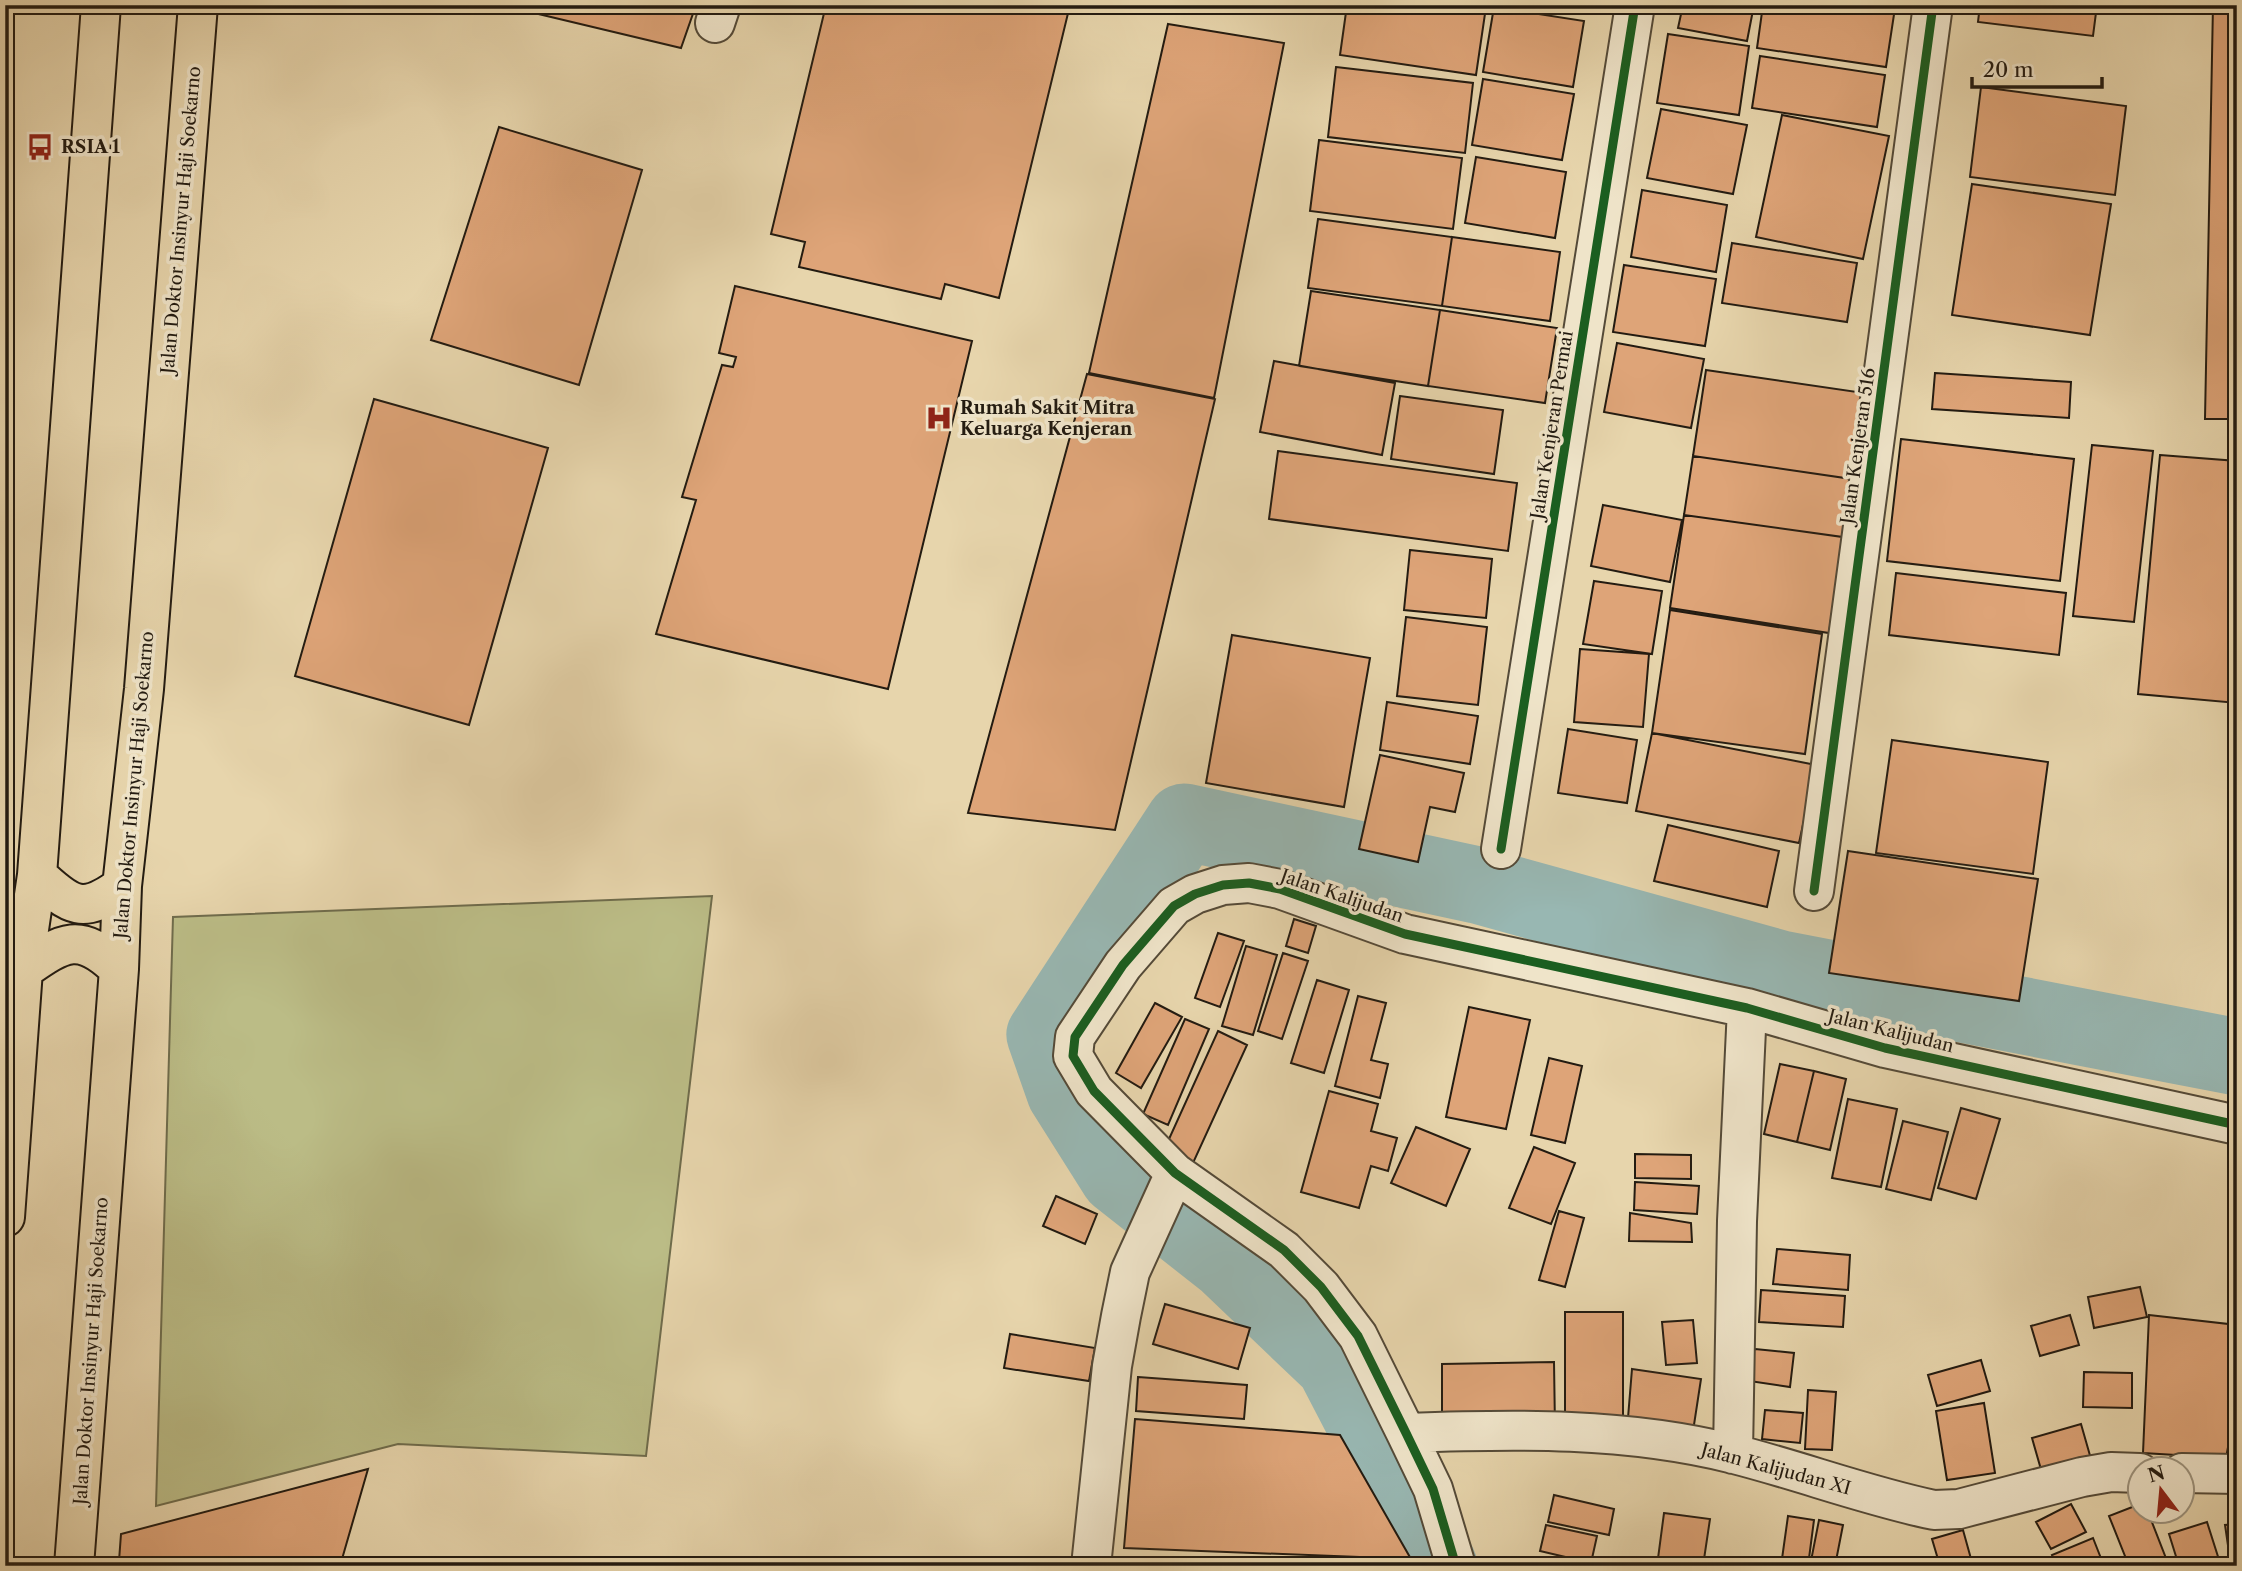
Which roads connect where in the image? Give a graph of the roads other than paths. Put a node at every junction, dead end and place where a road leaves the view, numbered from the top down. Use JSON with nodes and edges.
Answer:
{"nodes":[{"id":1,"x":101,"y":5,"type":"edge"},
{"id":2,"x":198,"y":5,"type":"edge"},
{"id":3,"x":1635,"y":5,"type":"edge"},
{"id":4,"x":1933,"y":5,"type":"edge"},
{"id":5,"x":1501,"y":849,"type":"dead end"},
{"id":6,"x":37,"y":875,"type":"junction"},
{"id":7,"x":122,"y":886,"type":"junction"},
{"id":8,"x":1814,"y":891,"type":"dead end"},
{"id":9,"x":119,"y":969,"type":"junction"},
{"id":10,"x":14,"y":970,"type":"edge"},
{"id":11,"x":1747,"y":1008,"type":"junction"},
{"id":12,"x":2237,"y":1125,"type":"edge"},
{"id":13,"x":1166,"y":1191,"type":"junction"},
{"id":14,"x":5,"y":1217,"type":"edge"},
{"id":15,"x":1406,"y":1433,"type":"junction"},
{"id":16,"x":1732,"y":1454,"type":"junction"},
{"id":17,"x":2126,"y":1473,"type":"edge"},
{"id":18,"x":2196,"y":1474,"type":"edge"},
{"id":19,"x":2237,"y":1474,"type":"edge"},
{"id":20,"x":74,"y":1566,"type":"edge"},
{"id":21,"x":1091,"y":1566,"type":"edge"},
{"id":22,"x":1456,"y":1566,"type":"edge"}],
"edges":[{"from":1,"to":6,"type":"main road"},
{"from":2,"to":7,"type":"main road","name":"Jalan Doktor Insinyur Haji Soekarno"},
{"from":3,"to":5,"type":"street","name":"Jalan Kenjeran Permai"},
{"from":4,"to":8,"type":"street","name":"Jalan Kenjeran 516"},
{"from":6,"to":7,"type":"main road"},
{"from":6,"to":10,"type":"main road"},
{"from":7,"to":9,"type":"main road","name":"Jalan Doktor Insinyur Haji Soekarno"},
{"from":9,"to":10,"type":"main road"},
{"from":9,"to":20,"type":"main road","name":"Jalan Doktor Insinyur Haji Soekarno"},
{"from":10,"to":14,"type":"main road"},
{"from":11,"to":12,"type":"street","name":"Jalan Kalijudan"},
{"from":11,"to":13,"type":"street","name":"Jalan Kalijudan"},
{"from":11,"to":16,"type":"street"},
{"from":13,"to":15,"type":"street","name":"Jalan Kalijudan"},
{"from":13,"to":21,"type":"street"},
{"from":15,"to":16,"type":"street","name":"Jalan Kalijudan XI"},
{"from":15,"to":22,"type":"street","name":"Jalan Kalijudan"},
{"from":16,"to":17,"type":"street","name":"Jalan Kalijudan XI"},
{"from":18,"to":19,"type":"street"}]}
